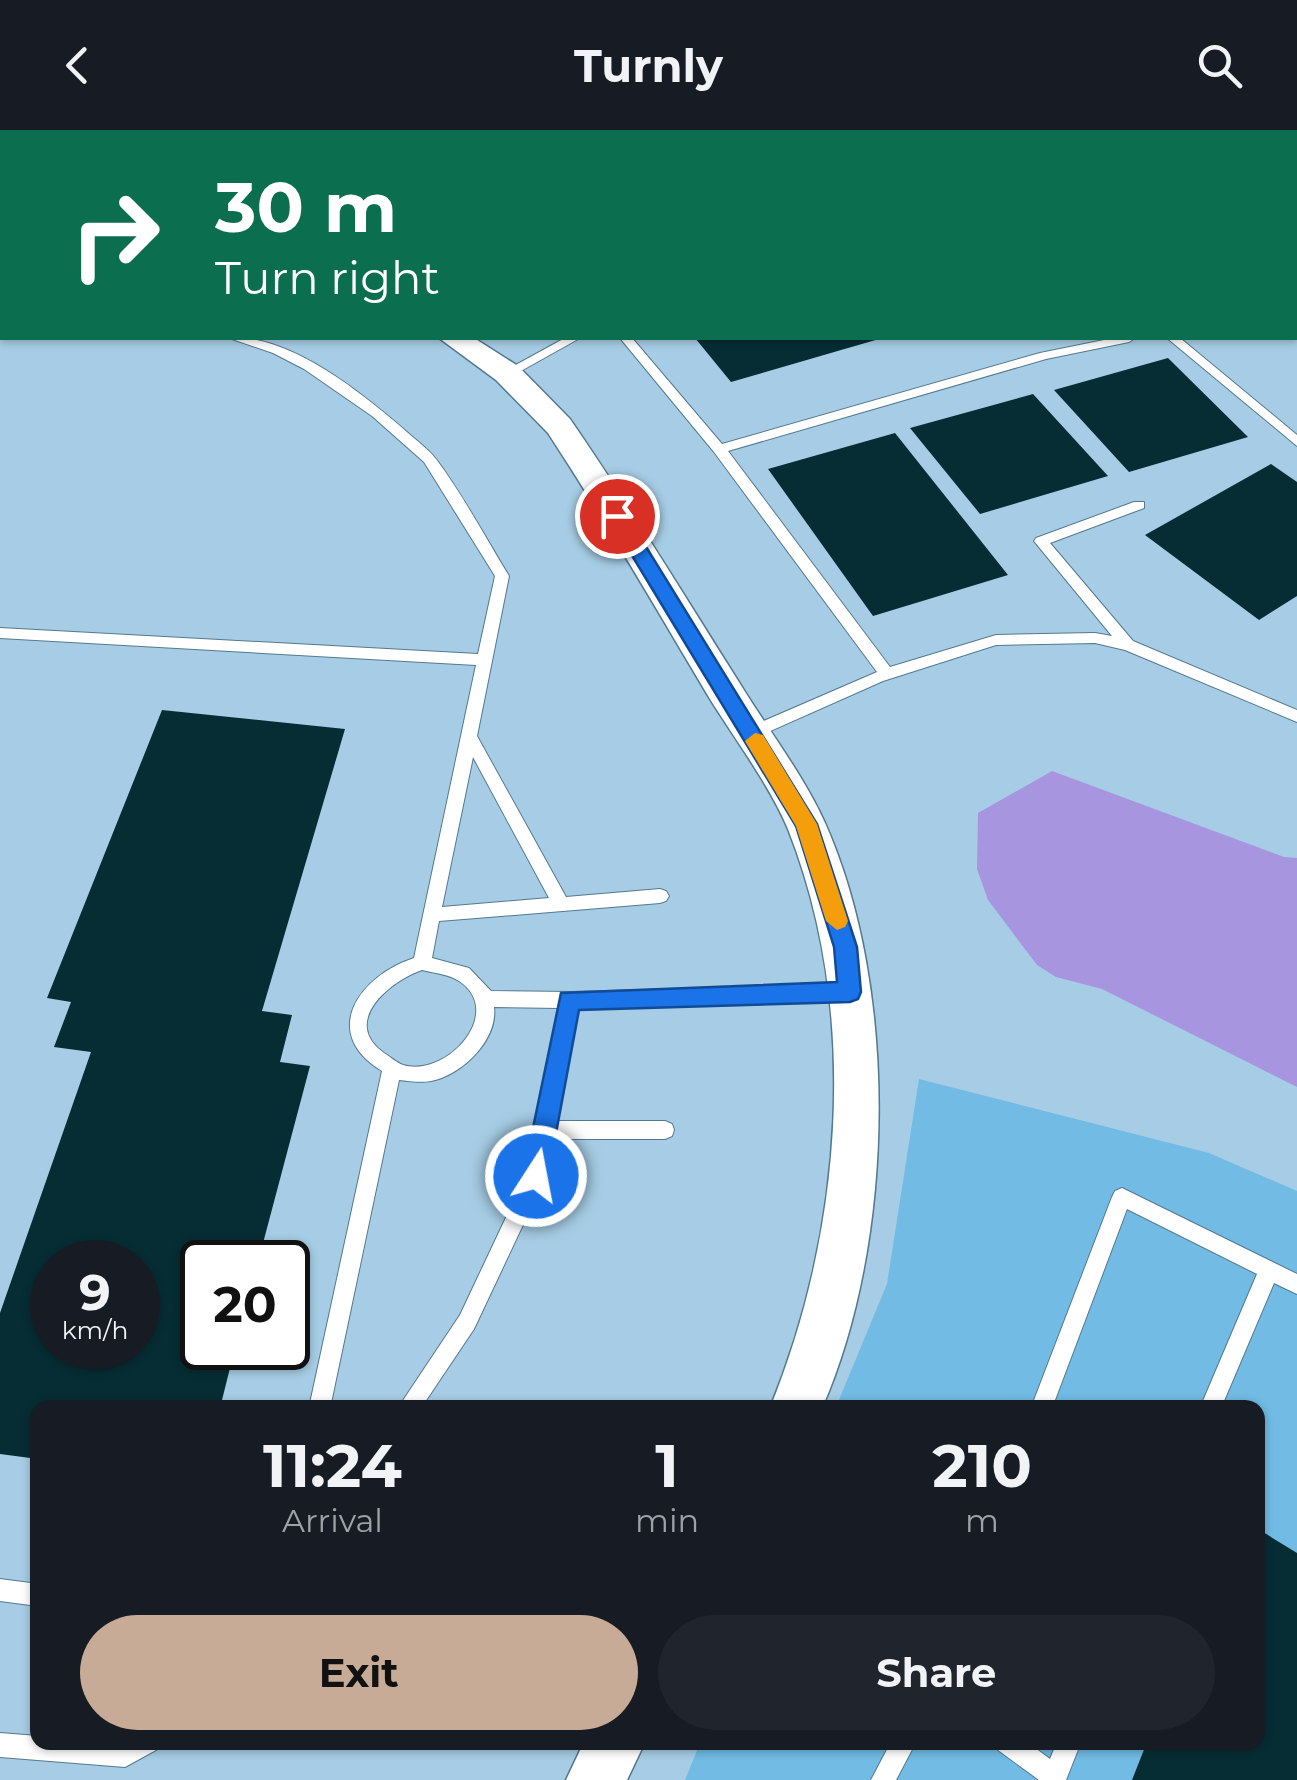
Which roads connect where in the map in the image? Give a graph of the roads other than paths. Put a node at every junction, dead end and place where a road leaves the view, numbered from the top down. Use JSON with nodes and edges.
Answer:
{"nodes":[{"id":1,"x":242,"y":340,"type":"edge"},
{"id":2,"x":457,"y":340,"type":"edge"},
{"id":3,"x":570,"y":340,"type":"edge"},
{"id":4,"x":628,"y":340,"type":"edge"},
{"id":5,"x":1119,"y":340,"type":"edge"},
{"id":6,"x":1175,"y":340,"type":"edge"},
{"id":7,"x":507,"y":373,"type":"junction"},
{"id":8,"x":1297,"y":442,"type":"edge"},
{"id":9,"x":719,"y":449,"type":"junction"},
{"id":10,"x":1139,"y":506,"type":"dead end"},
{"id":11,"x":0,"y":632,"type":"edge"},
{"id":12,"x":1128,"y":645,"type":"junction"},
{"id":13,"x":483,"y":660,"type":"junction"},
{"id":14,"x":888,"y":674,"type":"junction"},
{"id":15,"x":1297,"y":716,"type":"edge"},
{"id":16,"x":751,"y":733,"type":"junction"},
{"id":17,"x":468,"y":734,"type":"junction"},
{"id":18,"x":660,"y":896,"type":"dead end"},
{"id":19,"x":561,"y":904,"type":"junction"},
{"id":20,"x":432,"y":915,"type":"junction"},
{"id":21,"x":422,"y":963,"type":"junction"},
{"id":22,"x":850,"y":992,"type":"junction"},
{"id":23,"x":485,"y":998,"type":"junction"},
{"id":24,"x":570,"y":1000,"type":"junction"},
{"id":25,"x":392,"y":1069,"type":"junction"},
{"id":26,"x":545,"y":1130,"type":"junction"},
{"id":27,"x":665,"y":1130,"type":"dead end"},
{"id":28,"x":1268,"y":1270,"type":"junction"},
{"id":29,"x":1297,"y":1284,"type":"edge"},
{"id":30,"x":321,"y":1400,"type":"edge"},
{"id":31,"x":413,"y":1400,"type":"edge"},
{"id":32,"x":799,"y":1400,"type":"edge"},
{"id":33,"x":1044,"y":1400,"type":"edge"},
{"id":34,"x":1213,"y":1400,"type":"edge"},
{"id":35,"x":0,"y":1590,"type":"edge"},
{"id":36,"x":30,"y":1594,"type":"edge"},
{"id":37,"x":0,"y":1745,"type":"edge"},
{"id":38,"x":30,"y":1747,"type":"edge"},
{"id":39,"x":62,"y":1750,"type":"edge"},
{"id":40,"x":133,"y":1750,"type":"edge"},
{"id":41,"x":611,"y":1750,"type":"edge"},
{"id":42,"x":900,"y":1750,"type":"edge"},
{"id":43,"x":1017,"y":1750,"type":"edge"},
{"id":44,"x":1066,"y":1750,"type":"edge"},
{"id":45,"x":1054,"y":1778,"type":"edge"},
{"id":46,"x":594,"y":1780,"type":"edge"},
{"id":47,"x":883,"y":1780,"type":"edge"}],
"edges":[{"from":1,"to":13,"type":"lane"},
{"from":2,"to":7,"type":"street"},
{"from":3,"to":7,"type":"lane"},
{"from":4,"to":9,"type":"lane"},
{"from":5,"to":9,"type":"lane"},
{"from":6,"to":8,"type":"lane"},
{"from":7,"to":16,"type":"street"},
{"from":9,"to":14,"type":"lane"},
{"from":10,"to":12,"type":"lane"},
{"from":11,"to":13,"type":"lane"},
{"from":12,"to":14,"type":"lane"},
{"from":12,"to":15,"type":"lane"},
{"from":13,"to":17,"type":"lane"},
{"from":14,"to":16,"type":"lane"},
{"from":16,"to":22,"type":"street"},
{"from":17,"to":19,"type":"lane"},
{"from":17,"to":20,"type":"lane"},
{"from":18,"to":19,"type":"lane"},
{"from":19,"to":20,"type":"lane"},
{"from":20,"to":21,"type":"lane"},
{"from":21,"to":23,"type":"lane"},
{"from":21,"to":25,"type":"lane"},
{"from":22,"to":24,"type":"lane"},
{"from":22,"to":32,"type":"street"},
{"from":23,"to":24,"type":"lane"},
{"from":23,"to":25,"type":"lane"},
{"from":24,"to":26,"type":"lane"},
{"from":25,"to":30,"type":"lane"},
{"from":26,"to":27,"type":"lane"},
{"from":26,"to":31,"type":"lane"},
{"from":28,"to":29,"type":"lane"},
{"from":28,"to":33,"type":"lane"},
{"from":28,"to":34,"type":"lane"},
{"from":35,"to":36,"type":"lane"},
{"from":37,"to":38,"type":"lane"},
{"from":39,"to":40,"type":"lane"},
{"from":41,"to":46,"type":"street"},
{"from":42,"to":47,"type":"lane"},
{"from":43,"to":45,"type":"lane"},
{"from":44,"to":45,"type":"lane"}]}
